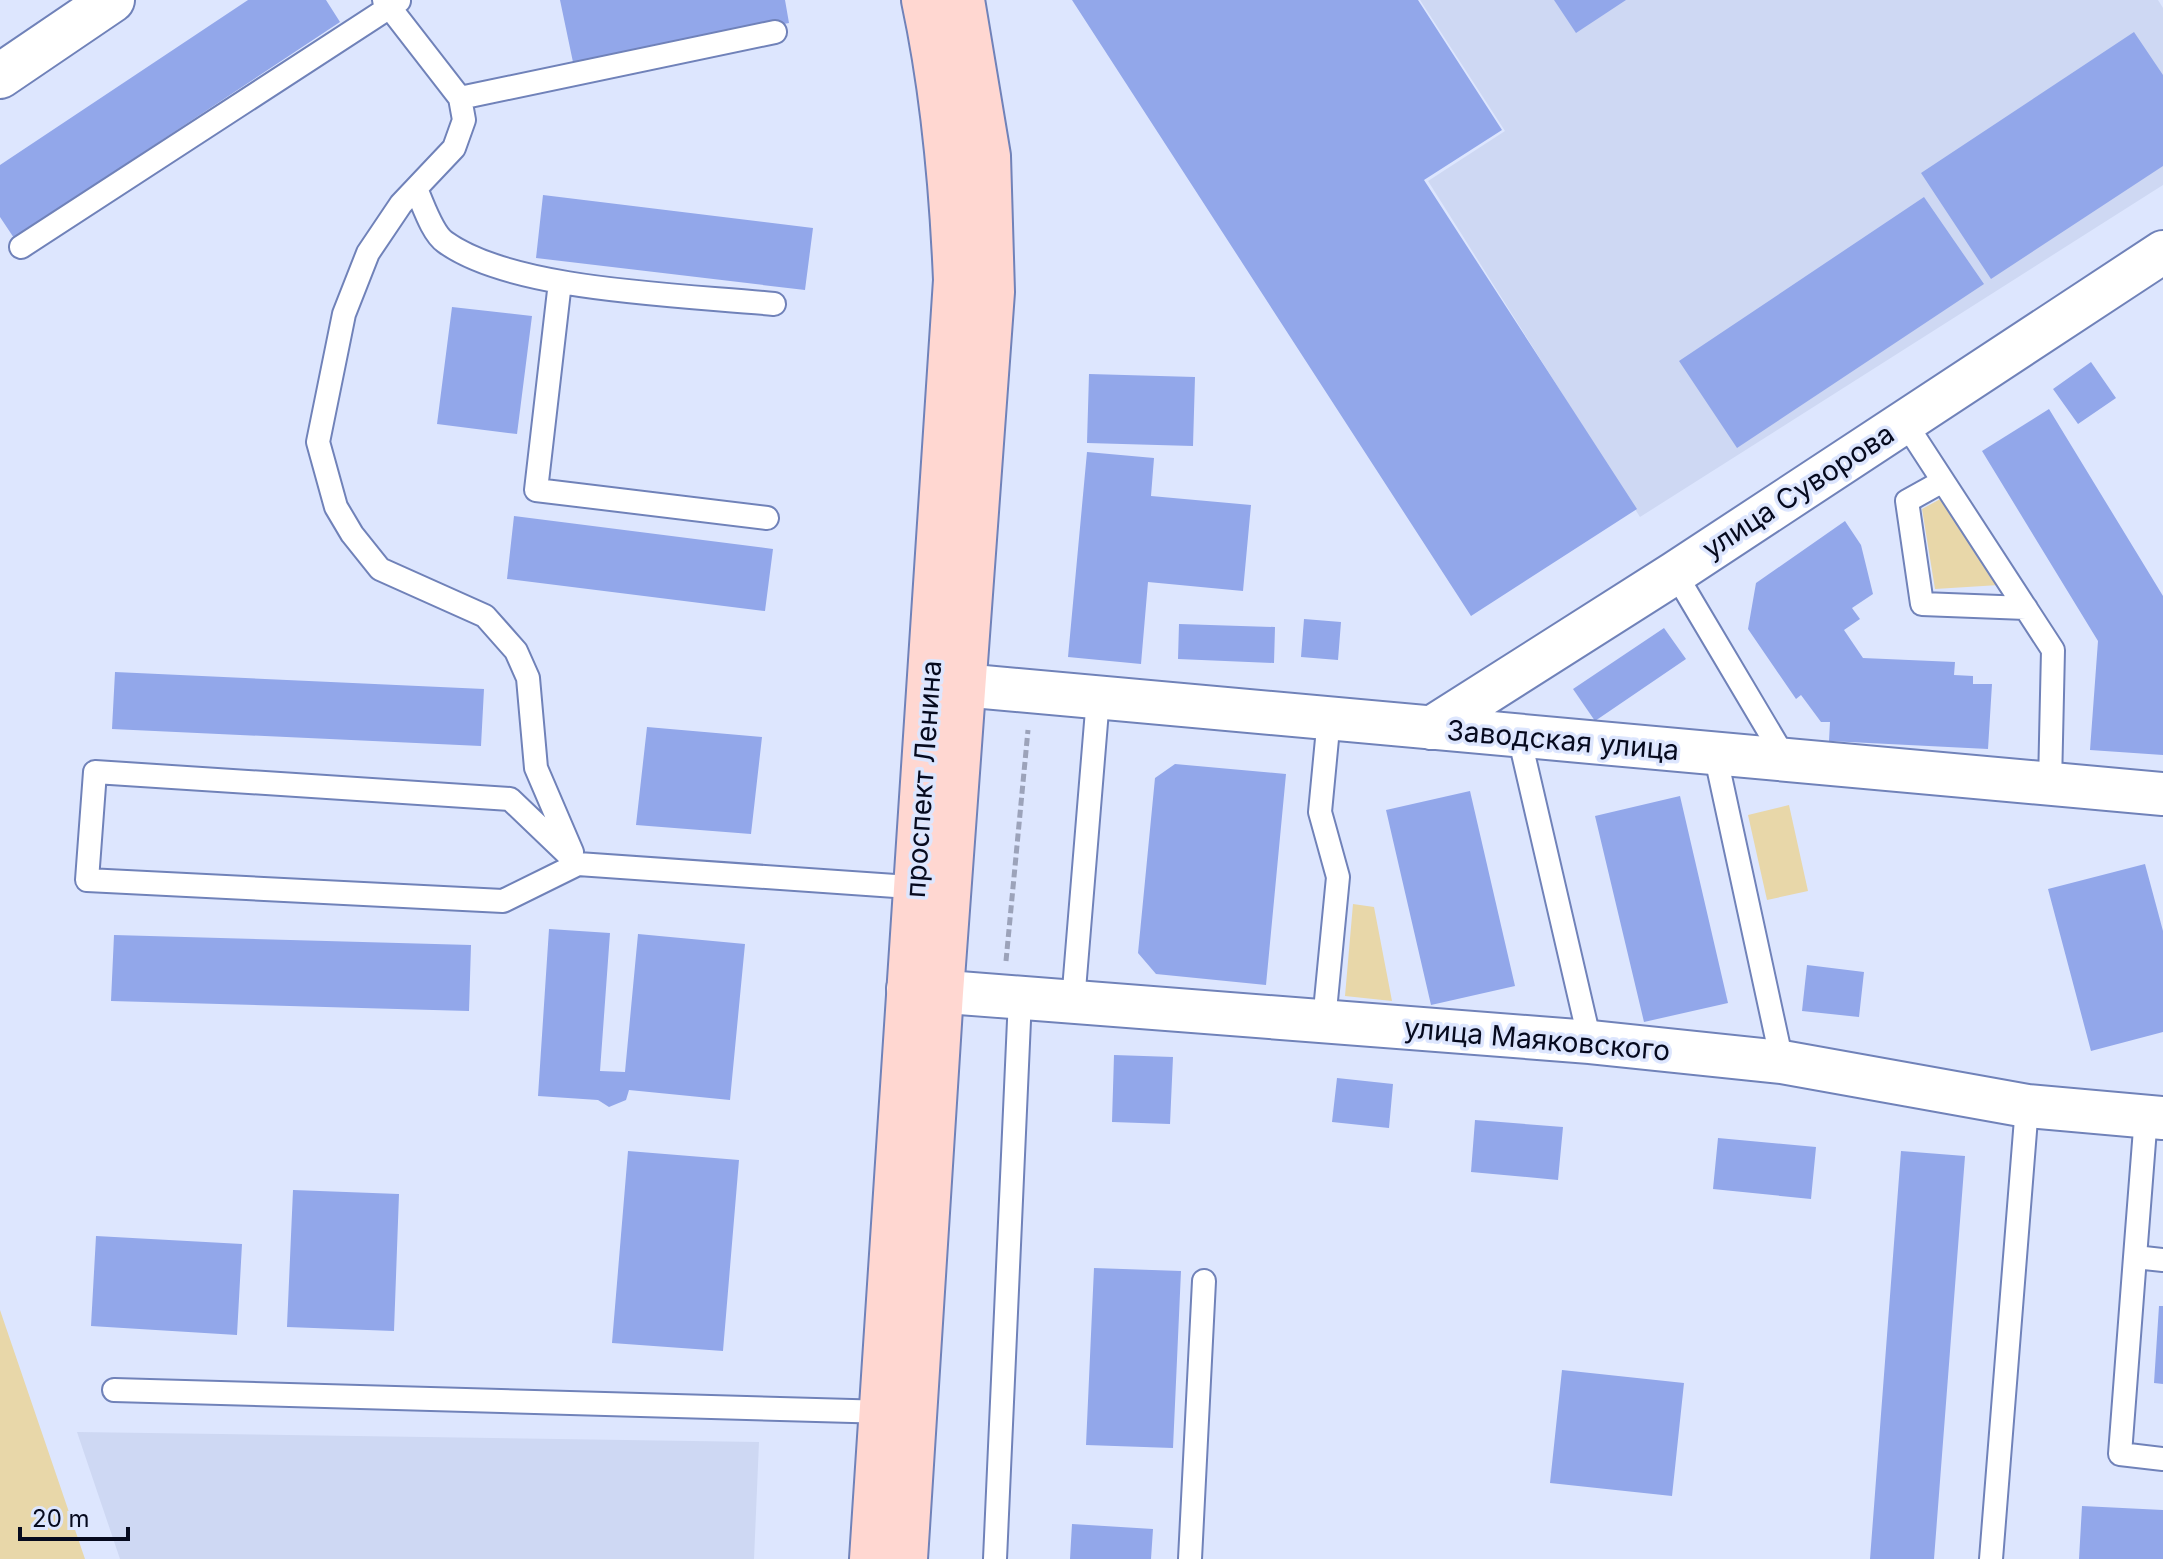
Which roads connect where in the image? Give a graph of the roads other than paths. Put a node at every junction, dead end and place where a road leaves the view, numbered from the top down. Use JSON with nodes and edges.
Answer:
{"nodes":[{"id":1,"x":112,"y":0,"type":"edge"},
{"id":2,"x":924,"y":0,"type":"edge"},
{"id":3,"x":962,"y":0,"type":"edge"},
{"id":4,"x":391,"y":3,"type":"edge"},
{"id":5,"x":775,"y":32,"type":"dead end"},
{"id":6,"x":0,"y":76,"type":"edge"},
{"id":7,"x":460,"y":98,"type":"junction"},
{"id":8,"x":416,"y":189,"type":"junction"},
{"id":9,"x":21,"y":247,"type":"dead end"},
{"id":10,"x":2158,"y":265,"type":"edge"},
{"id":11,"x":560,"y":282,"type":"junction"},
{"id":12,"x":774,"y":304,"type":"dead end"},
{"id":13,"x":1904,"y":421,"type":"junction"},
{"id":14,"x":1943,"y":481,"type":"junction"},
{"id":15,"x":767,"y":518,"type":"dead end"},
{"id":16,"x":1675,"y":573,"type":"junction"},
{"id":17,"x":2026,"y":608,"type":"junction"},
{"id":18,"x":962,"y":685,"type":"junction"},
{"id":19,"x":1098,"y":698,"type":"junction"},
{"id":20,"x":1329,"y":718,"type":"junction"},
{"id":21,"x":1431,"y":728,"type":"junction"},
{"id":22,"x":1519,"y":736,"type":"junction"},
{"id":23,"x":1715,"y":753,"type":"junction"},
{"id":24,"x":1786,"y":760,"type":"junction"},
{"id":25,"x":2050,"y":784,"type":"junction"},
{"id":26,"x":2163,"y":794,"type":"edge"},
{"id":27,"x":578,"y":864,"type":"junction"},
{"id":28,"x":932,"y":889,"type":"junction"},
{"id":29,"x":1013,"y":982,"type":"junction"},
{"id":30,"x":924,"y":990,"type":"junction"},
{"id":31,"x":1073,"y":1002,"type":"junction"},
{"id":32,"x":1324,"y":1021,"type":"junction"},
{"id":33,"x":1590,"y":1042,"type":"junction"},
{"id":34,"x":1782,"y":1062,"type":"junction"},
{"id":35,"x":2027,"y":1106,"type":"junction"},
{"id":36,"x":2154,"y":1117,"type":"edge"},
{"id":37,"x":2135,"y":1257,"type":"junction"},
{"id":38,"x":2163,"y":1260,"type":"edge"},
{"id":39,"x":1204,"y":1281,"type":"dead end"},
{"id":40,"x":114,"y":1390,"type":"dead end"},
{"id":41,"x":896,"y":1413,"type":"junction"},
{"id":42,"x":2163,"y":1459,"type":"edge"},
{"id":43,"x":872,"y":1559,"type":"edge"},
{"id":44,"x":905,"y":1559,"type":"edge"},
{"id":45,"x":995,"y":1559,"type":"edge"},
{"id":46,"x":1190,"y":1559,"type":"edge"},
{"id":47,"x":1991,"y":1559,"type":"edge"}],
"edges":[{"from":1,"to":6,"type":"street"},
{"from":2,"to":28,"type":"main road","name":"проспект Ленина"},
{"from":3,"to":18,"type":"main road","name":"проспект Ленина"},
{"from":4,"to":7,"type":"lane"},
{"from":4,"to":9,"type":"lane"},
{"from":5,"to":7,"type":"lane"},
{"from":7,"to":8,"type":"lane"},
{"from":8,"to":11,"type":"lane"},
{"from":8,"to":27,"type":"lane"},
{"from":10,"to":13,"type":"street","name":"улица Суворова"},
{"from":11,"to":12,"type":"lane"},
{"from":11,"to":15,"type":"lane"},
{"from":13,"to":14,"type":"lane"},
{"from":13,"to":16,"type":"street","name":"улица Суворова"},
{"from":14,"to":17,"type":"lane"},
{"from":14,"to":17,"type":"lane"},
{"from":16,"to":21,"type":"street","name":"улица Суворова"},
{"from":16,"to":24,"type":"lane"},
{"from":17,"to":25,"type":"lane"},
{"from":18,"to":19,"type":"street","name":"Заводская улица"},
{"from":18,"to":28,"type":"main road","name":"проспект Ленина"},
{"from":19,"to":20,"type":"street","name":"Заводская улица"},
{"from":19,"to":31,"type":"lane"},
{"from":20,"to":21,"type":"street","name":"Заводская улица"},
{"from":20,"to":32,"type":"lane"},
{"from":21,"to":22,"type":"street","name":"Заводская улица"},
{"from":22,"to":23,"type":"street","name":"Заводская улица"},
{"from":22,"to":33,"type":"lane"},
{"from":23,"to":24,"type":"street","name":"Заводская улица"},
{"from":23,"to":34,"type":"lane"},
{"from":24,"to":25,"type":"street","name":"Заводская улица"},
{"from":25,"to":26,"type":"street","name":"Заводская улица"},
{"from":27,"to":27,"type":"lane"},
{"from":27,"to":28,"type":"lane"},
{"from":28,"to":30,"type":"main road","name":"проспект Ленина"},
{"from":29,"to":30,"type":"street","name":"улица Маяковского"},
{"from":29,"to":31,"type":"street","name":"улица Маяковского"},
{"from":29,"to":45,"type":"lane"},
{"from":30,"to":41,"type":"main road","name":"проспект Ленина"},
{"from":31,"to":32,"type":"street","name":"улица Маяковского"},
{"from":32,"to":33,"type":"street","name":"улица Маяковского"},
{"from":33,"to":34,"type":"street","name":"улица Маяковского"},
{"from":34,"to":35,"type":"street","name":"улица Маяковского"},
{"from":35,"to":36,"type":"street","name":"улица Маяковского"},
{"from":35,"to":47,"type":"lane"},
{"from":36,"to":37,"type":"lane"},
{"from":37,"to":38,"type":"lane"},
{"from":37,"to":42,"type":"lane"},
{"from":39,"to":46,"type":"lane"},
{"from":40,"to":41,"type":"lane"},
{"from":41,"to":43,"type":"main road","name":"проспект Ленина"},
{"from":41,"to":44,"type":"main road","name":"проспект Ленина"}]}
